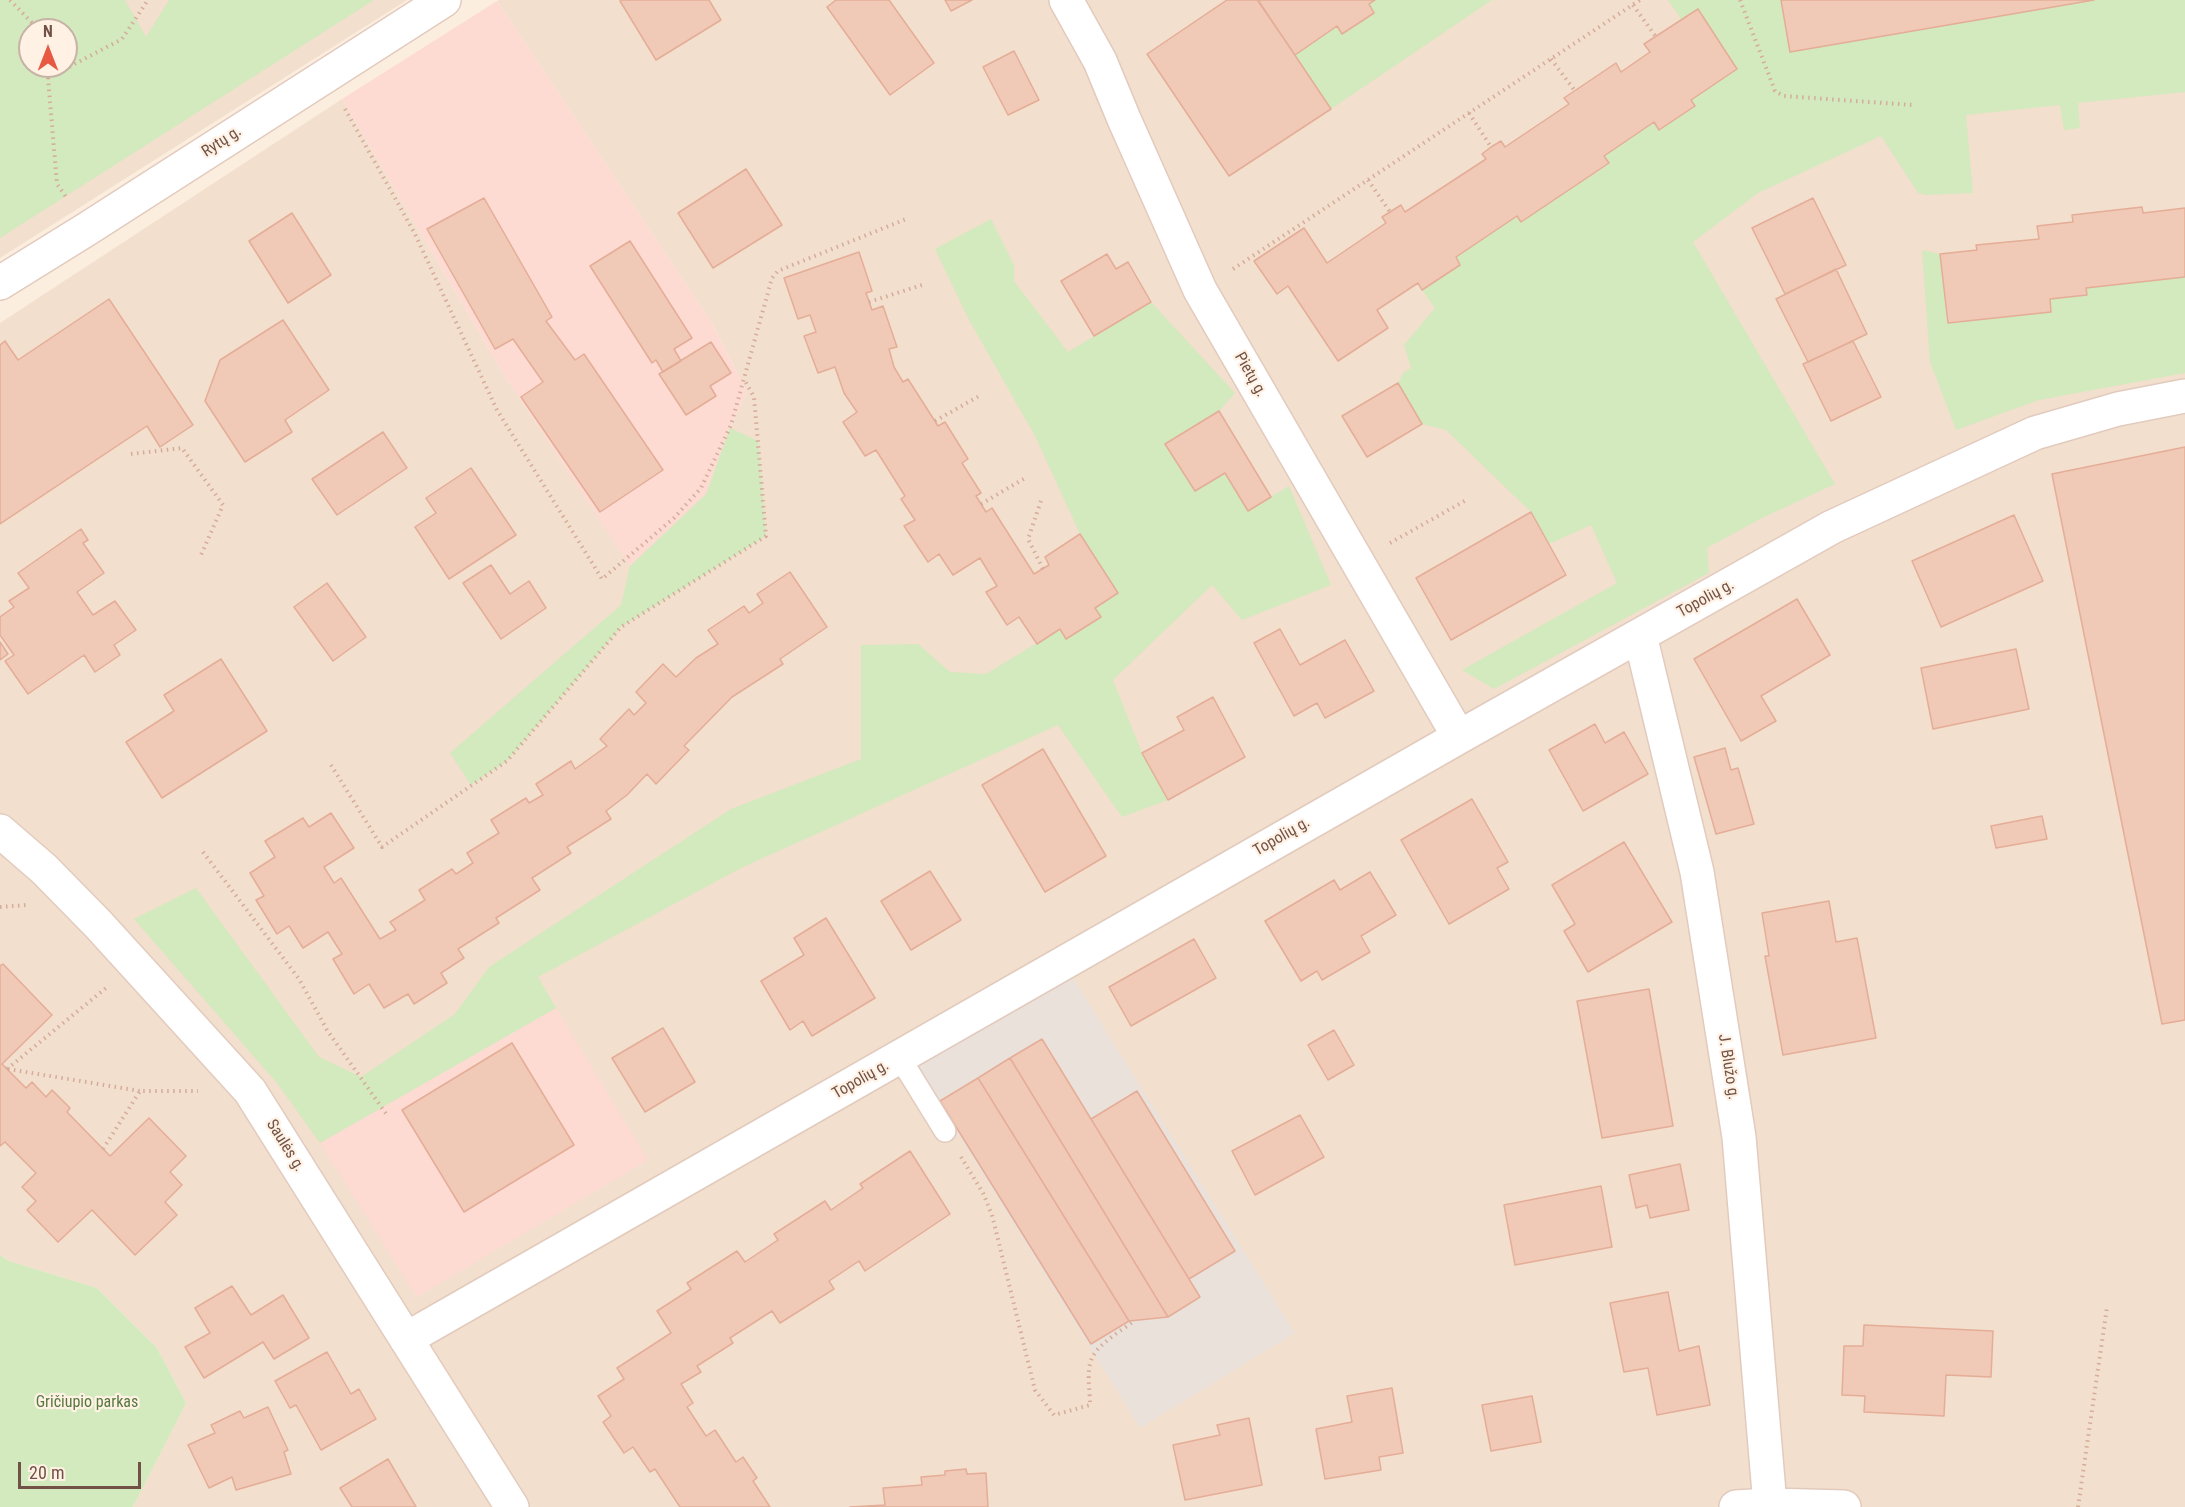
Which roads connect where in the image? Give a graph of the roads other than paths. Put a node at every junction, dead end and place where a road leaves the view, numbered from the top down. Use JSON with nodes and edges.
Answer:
{"nodes":[{"id":1,"x":444,"y":0,"type":"edge"},
{"id":2,"x":1066,"y":0,"type":"edge"},
{"id":3,"x":0,"y":283,"type":"edge"},
{"id":4,"x":2185,"y":396,"type":"edge"},
{"id":5,"x":1641,"y":636,"type":"junction"},
{"id":6,"x":1459,"y":737,"type":"junction"},
{"id":7,"x":0,"y":831,"type":"edge"},
{"id":8,"x":900,"y":1058,"type":"junction"},
{"id":9,"x":945,"y":1131,"type":"road end"},
{"id":10,"x":406,"y":1339,"type":"junction"},
{"id":11,"x":1770,"y":1504,"type":"junction"},
{"id":12,"x":512,"y":1507,"type":"edge"},
{"id":13,"x":1736,"y":1507,"type":"edge"},
{"id":14,"x":1844,"y":1507,"type":"edge"}],
"edges":[{"from":1,"to":3,"type":"street","name":"Rytų g."},
{"from":2,"to":6,"type":"street","name":"Pietų g."},
{"from":4,"to":5,"type":"street","name":"Topolių g."},
{"from":5,"to":6,"type":"street","name":"Topolių g."},
{"from":5,"to":11,"type":"street","name":"J. Blužo g."},
{"from":6,"to":8,"type":"street","name":"Topolių g."},
{"from":7,"to":10,"type":"street","name":"Saulės g."},
{"from":8,"to":9,"type":"lane"},
{"from":8,"to":10,"type":"street","name":"Topolių g."},
{"from":10,"to":12,"type":"street","name":"Saulės g."},
{"from":11,"to":13,"type":"street"},
{"from":11,"to":14,"type":"street"}]}
